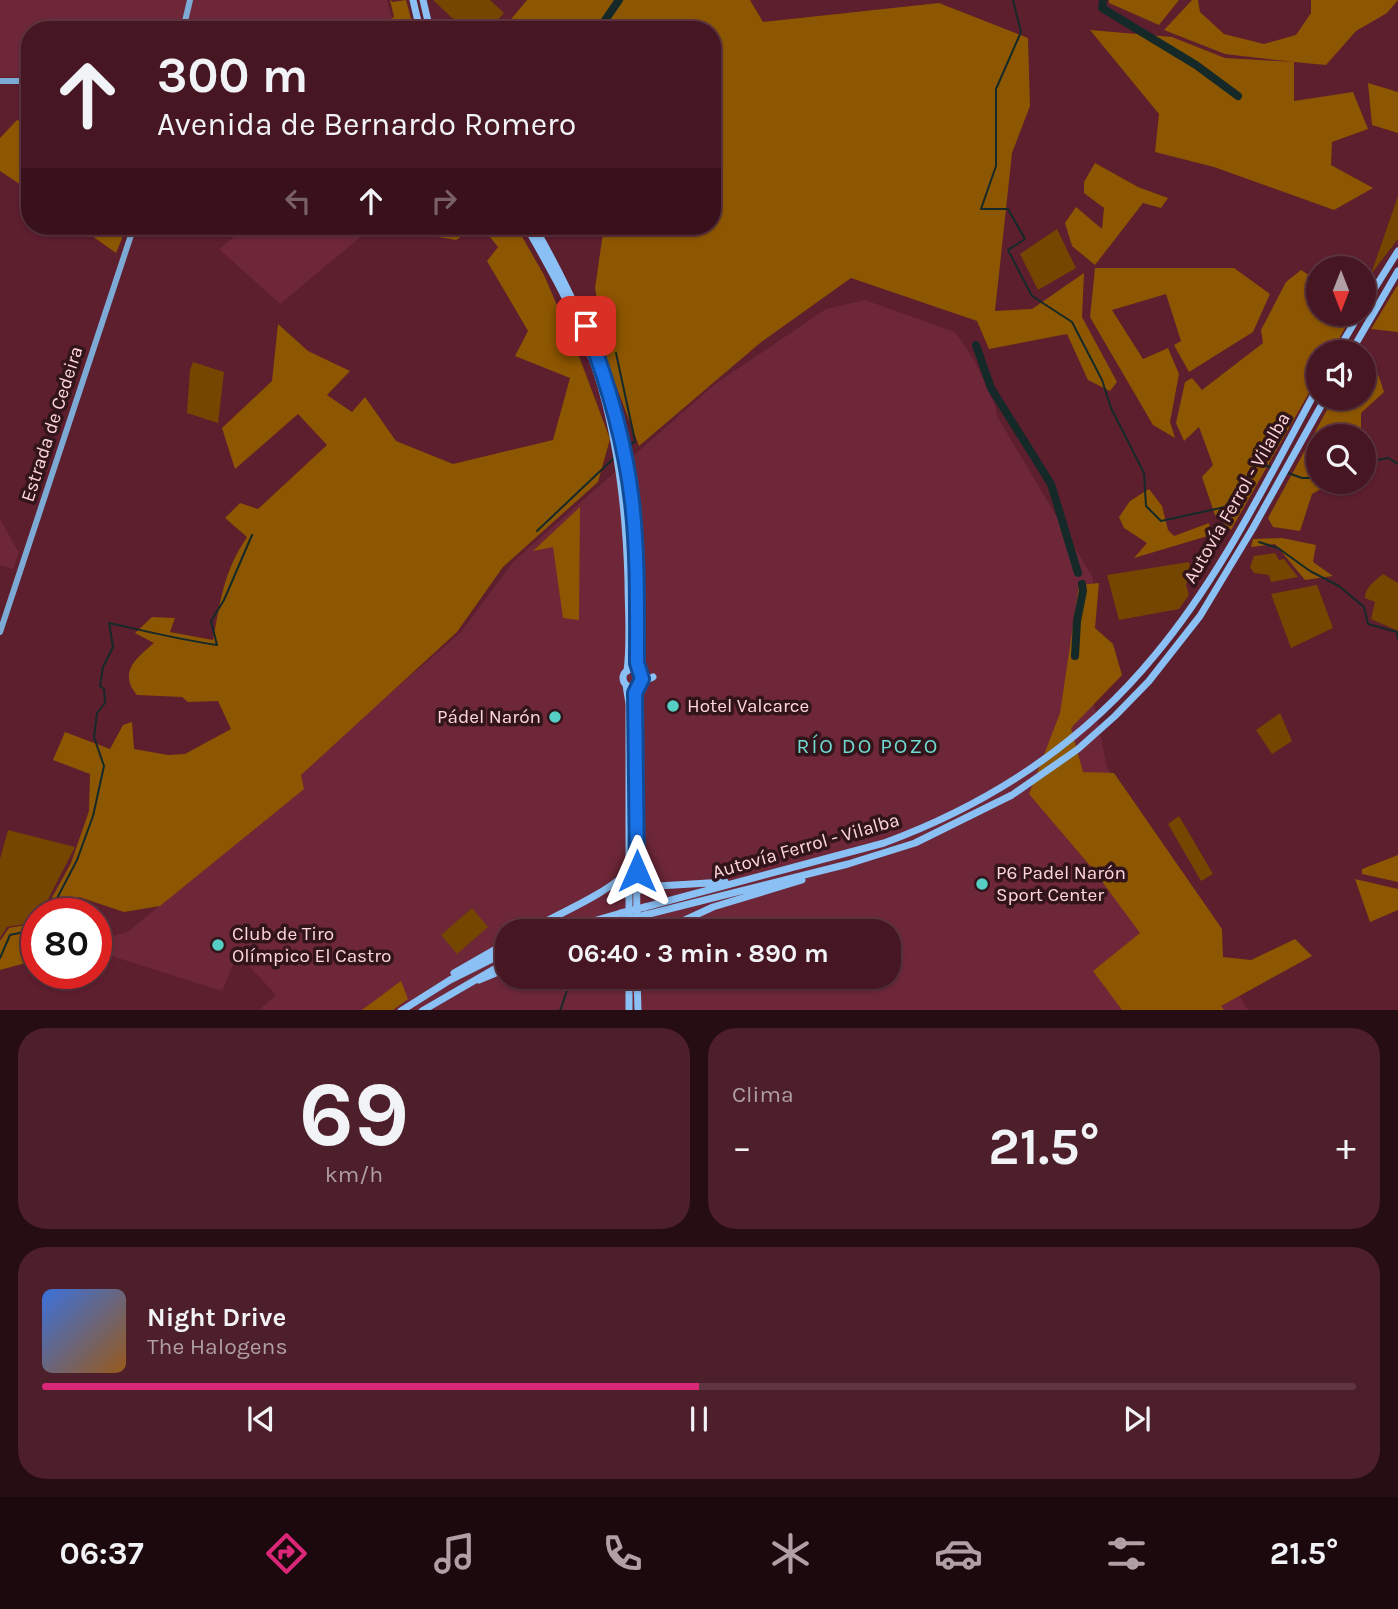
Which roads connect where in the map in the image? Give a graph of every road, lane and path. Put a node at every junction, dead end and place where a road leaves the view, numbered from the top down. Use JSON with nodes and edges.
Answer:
{"nodes":[{"id":1,"x":192,"y":0,"type":"edge"},
{"id":2,"x":413,"y":0,"type":"edge"},
{"id":3,"x":422,"y":0,"type":"edge"},
{"id":4,"x":187,"y":21,"type":"edge"},
{"id":5,"x":418,"y":21,"type":"edge"},
{"id":6,"x":428,"y":21,"type":"edge"},
{"id":7,"x":0,"y":81,"type":"edge"},
{"id":8,"x":21,"y":81,"type":"edge"},
{"id":9,"x":131,"y":235,"type":"edge"},
{"id":10,"x":531,"y":235,"type":"edge"},
{"id":11,"x":539,"y":235,"type":"edge"},
{"id":12,"x":1398,"y":251,"type":"edge"},
{"id":13,"x":1398,"y":271,"type":"edge"},
{"id":14,"x":1376,"y":286,"type":"edge"},
{"id":15,"x":1358,"y":340,"type":"edge"},
{"id":16,"x":1306,"y":409,"type":"edge"},
{"id":17,"x":1319,"y":410,"type":"edge"},
{"id":18,"x":0,"y":632,"type":"edge"},
{"id":19,"x":625,"y":678,"type":"junction"},
{"id":20,"x":639,"y":679,"type":"junction"},
{"id":21,"x":915,"y":843,"type":"junction"},
{"id":22,"x":633,"y":852,"type":"junction"},
{"id":23,"x":777,"y":873,"type":"junction"},
{"id":24,"x":658,"y":886,"type":"junction"},
{"id":25,"x":611,"y":887,"type":"junction"},
{"id":26,"x":633,"y":893,"type":"junction"},
{"id":27,"x":645,"y":911,"type":"junction"},
{"id":28,"x":550,"y":919,"type":"edge"},
{"id":29,"x":631,"y":919,"type":"edge"},
{"id":30,"x":638,"y":919,"type":"edge"},
{"id":31,"x":687,"y":919,"type":"edge"},
{"id":32,"x":495,"y":949,"type":"edge"},
{"id":33,"x":495,"y":958,"type":"edge"},
{"id":34,"x":495,"y":968,"type":"edge"},
{"id":35,"x":495,"y":974,"type":"edge"},
{"id":36,"x":632,"y":989,"type":"edge"},
{"id":37,"x":635,"y":989,"type":"edge"},
{"id":38,"x":449,"y":993,"type":"junction"},
{"id":39,"x":418,"y":999,"type":"junction"},
{"id":40,"x":401,"y":1010,"type":"edge"},
{"id":41,"x":422,"y":1010,"type":"edge"},
{"id":42,"x":629,"y":1010,"type":"edge"},
{"id":43,"x":638,"y":1010,"type":"edge"}],
"edges":[{"from":1,"to":4,"type":"main road"},
{"from":2,"to":5,"type":"highway"},
{"from":3,"to":6,"type":"highway"},
{"from":7,"to":8,"type":"main road"},
{"from":9,"to":18,"type":"main road","name":"Estrada de Cedeira"},
{"from":10,"to":19,"type":"highway"},
{"from":11,"to":20,"type":"highway"},
{"from":12,"to":14,"type":"highway"},
{"from":13,"to":15,"type":"highway"},
{"from":16,"to":23,"type":"highway","name":"Autovía Ferrol - Vilalba"},
{"from":17,"to":21,"type":"highway","name":"Autovía Ferrol - Vilalba"},
{"from":19,"to":20,"type":"highway"},
{"from":19,"to":20,"type":"highway"},
{"from":19,"to":22,"type":"highway"},
{"from":20,"to":22,"type":"highway"},
{"from":21,"to":27,"type":"highway","name":"Autovía Ferrol - Vilalba"},
{"from":21,"to":31,"type":"highway"},
{"from":22,"to":24,"type":"highway"},
{"from":22,"to":25,"type":"highway"},
{"from":22,"to":26,"type":"highway"},
{"from":23,"to":24,"type":"highway"},
{"from":23,"to":27,"type":"highway","name":"Autovía Ferrol - Vilalba"},
{"from":24,"to":26,"type":"highway"},
{"from":25,"to":26,"type":"highway"},
{"from":25,"to":28,"type":"highway"},
{"from":26,"to":29,"type":"highway"},
{"from":27,"to":30,"type":"highway","name":"Autovía Ferrol - Vilalba","bridge":true},
{"from":32,"to":39,"type":"highway"},
{"from":33,"to":39,"type":"highway"},
{"from":34,"to":38,"type":"highway"},
{"from":35,"to":38,"type":"highway"},
{"from":36,"to":42,"type":"highway"},
{"from":37,"to":43,"type":"highway"},
{"from":38,"to":41,"type":"highway"},
{"from":39,"to":40,"type":"highway"}]}
